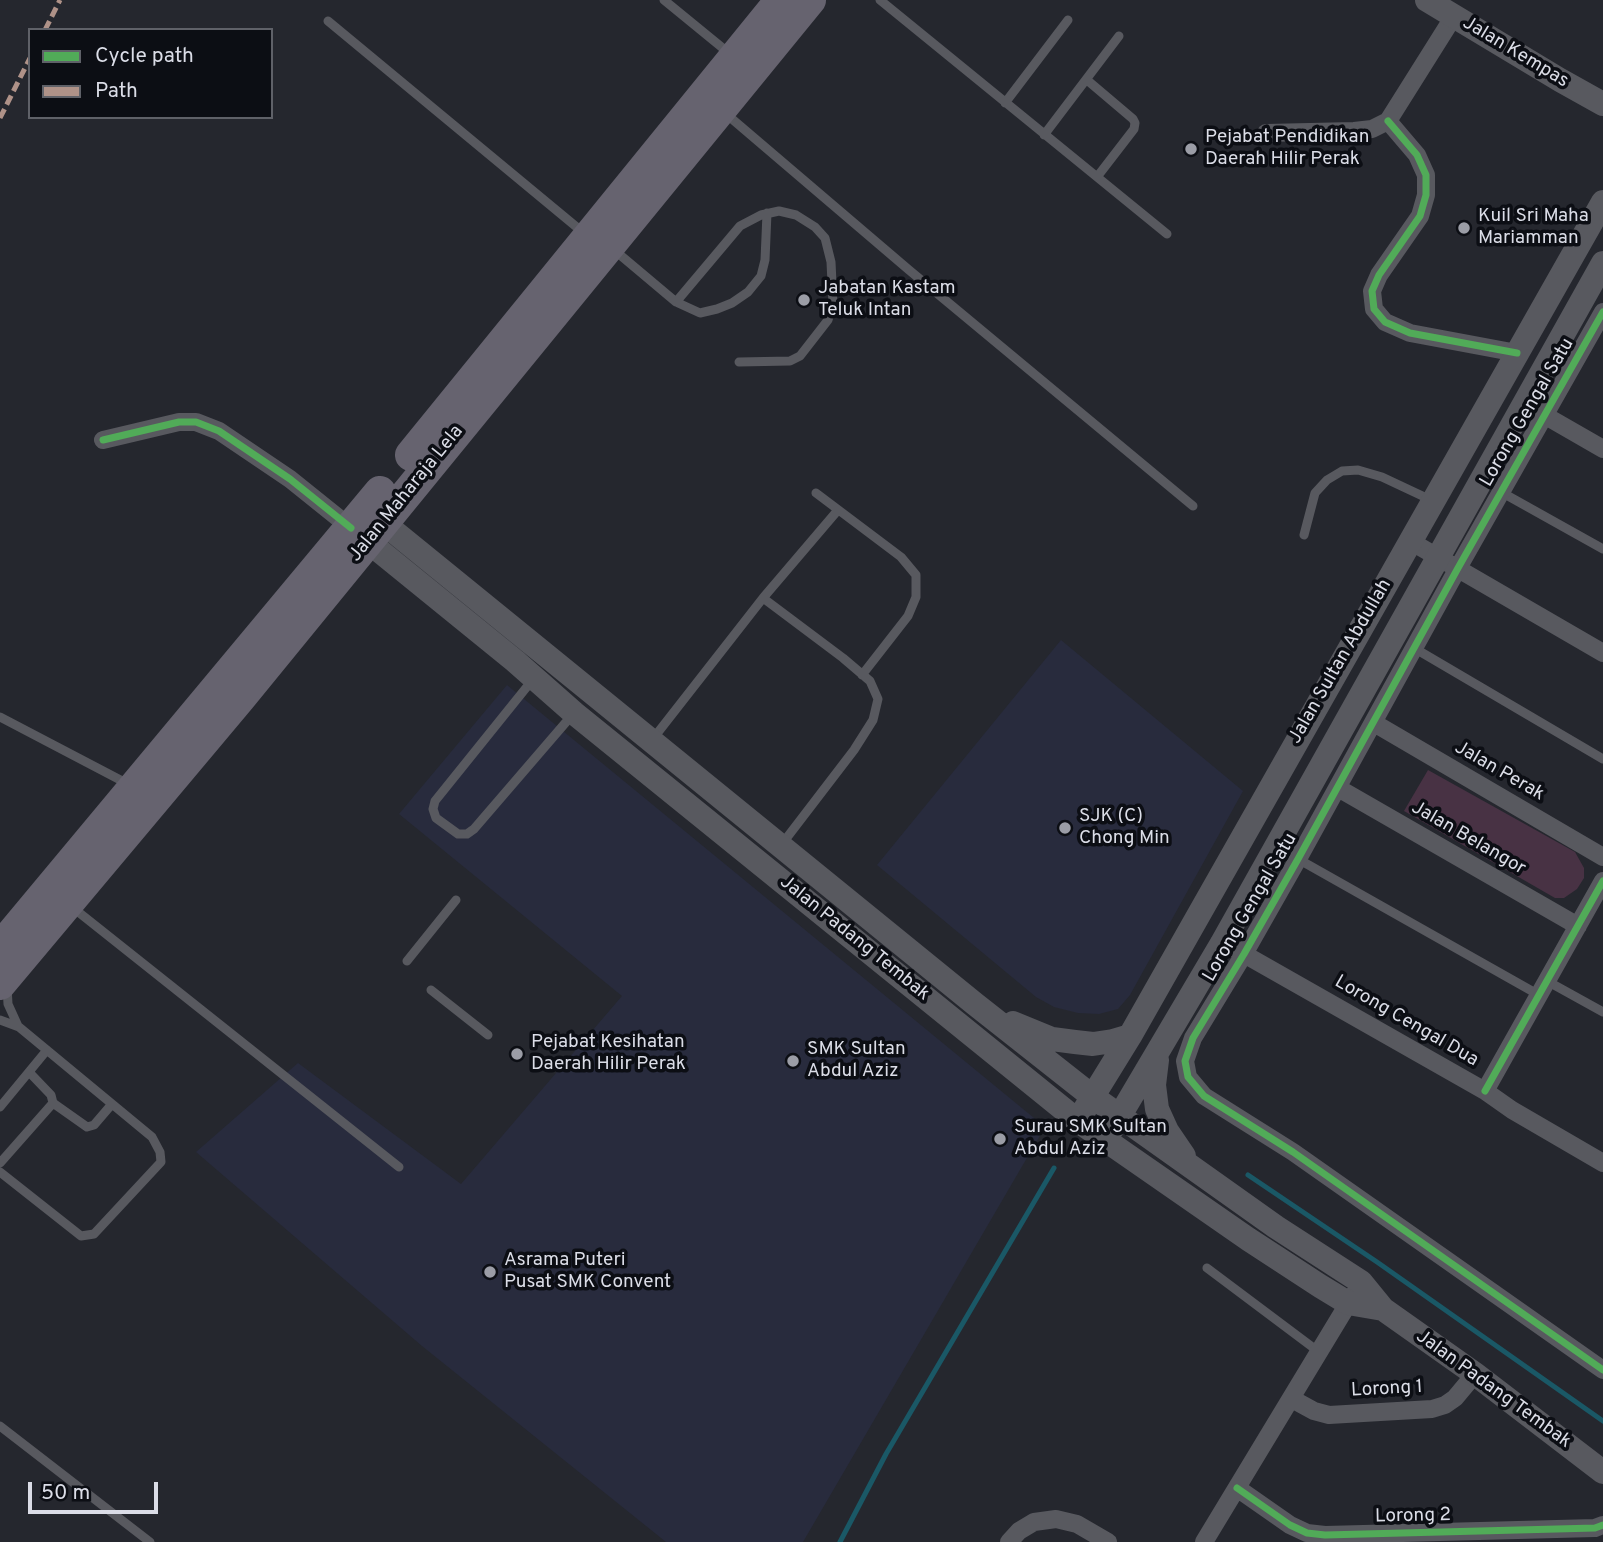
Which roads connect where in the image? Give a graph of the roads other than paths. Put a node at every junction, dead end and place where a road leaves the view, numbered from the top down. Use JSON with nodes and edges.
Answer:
{"nodes":[{"id":1,"x":664,"y":0,"type":"edge"},
{"id":2,"x":781,"y":0,"type":"edge"},
{"id":3,"x":810,"y":0,"type":"edge"},
{"id":4,"x":880,"y":0,"type":"edge"},
{"id":5,"x":1427,"y":0,"type":"edge"},
{"id":6,"x":1454,"y":16,"type":"junction"},
{"id":7,"x":1068,"y":20,"type":"dead end"},
{"id":8,"x":328,"y":21,"type":"dead end"},
{"id":9,"x":1119,"y":36,"type":"dead end"},
{"id":10,"x":734,"y":57,"type":"junction"},
{"id":11,"x":1087,"y":80,"type":"junction"},
{"id":12,"x":1599,"y":100,"type":"edge"},
{"id":13,"x":1005,"y":103,"type":"junction"},
{"id":14,"x":721,"y":110,"type":"junction"},
{"id":15,"x":1388,"y":121,"type":"junction"},
{"id":16,"x":1266,"y":133,"type":"dead end"},
{"id":17,"x":1044,"y":135,"type":"junction"},
{"id":18,"x":1097,"y":177,"type":"junction"},
{"id":19,"x":1603,"y":202,"type":"edge"},
{"id":20,"x":767,"y":214,"type":"junction"},
{"id":21,"x":1167,"y":234,"type":"dead end"},
{"id":22,"x":598,"y":241,"type":"junction"},
{"id":23,"x":1603,"y":263,"type":"edge"},
{"id":24,"x":676,"y":302,"type":"junction"},
{"id":25,"x":1603,"y":312,"type":"edge"},
{"id":26,"x":1517,"y":353,"type":"junction"},
{"id":27,"x":739,"y":362,"type":"dead end"},
{"id":28,"x":1544,"y":415,"type":"junction"},
{"id":29,"x":103,"y":440,"type":"dead end"},
{"id":30,"x":1603,"y":449,"type":"edge"},
{"id":31,"x":1501,"y":492,"type":"junction"},
{"id":32,"x":816,"y":493,"type":"dead end"},
{"id":33,"x":1433,"y":501,"type":"junction"},
{"id":34,"x":1193,"y":506,"type":"dead end"},
{"id":35,"x":838,"y":510,"type":"junction"},
{"id":36,"x":368,"y":525,"type":"junction"},
{"id":37,"x":1304,"y":535,"type":"dead end"},
{"id":38,"x":1410,"y":541,"type":"junction"},
{"id":39,"x":1603,"y":549,"type":"edge"},
{"id":40,"x":1448,"y":562,"type":"junction"},
{"id":41,"x":763,"y":598,"type":"junction"},
{"id":42,"x":1414,"y":648,"type":"junction"},
{"id":43,"x":1603,"y":653,"type":"edge"},
{"id":44,"x":862,"y":675,"type":"junction"},
{"id":45,"x":534,"y":678,"type":"junction"},
{"id":46,"x":574,"y":713,"type":"junction"},
{"id":47,"x":0,"y":717,"type":"edge"},
{"id":48,"x":1374,"y":723,"type":"junction"},
{"id":49,"x":651,"y":741,"type":"junction"},
{"id":50,"x":1603,"y":759,"type":"edge"},
{"id":51,"x":133,"y":787,"type":"junction"},
{"id":52,"x":1338,"y":788,"type":"junction"},
{"id":53,"x":780,"y":846,"type":"junction"},
{"id":54,"x":1603,"y":857,"type":"edge"},
{"id":55,"x":1298,"y":859,"type":"junction"},
{"id":56,"x":1603,"y":881,"type":"edge"},
{"id":57,"x":1215,"y":882,"type":"junction"},
{"id":58,"x":456,"y":900,"type":"dead end"},
{"id":59,"x":67,"y":903,"type":"junction"},
{"id":60,"x":1578,"y":926,"type":"junction"},
{"id":61,"x":1233,"y":948,"type":"junction"},
{"id":62,"x":407,"y":961,"type":"dead end"},
{"id":63,"x":2,"y":969,"type":"edge"},
{"id":64,"x":1543,"y":988,"type":"junction"},
{"id":65,"x":432,"y":990,"type":"dead end"},
{"id":66,"x":975,"y":1004,"type":"junction"},
{"id":67,"x":1603,"y":1012,"type":"edge"},
{"id":68,"x":0,"y":1020,"type":"edge"},
{"id":69,"x":19,"y":1027,"type":"junction"},
{"id":70,"x":488,"y":1035,"type":"dead end"},
{"id":71,"x":1130,"y":1035,"type":"junction"},
{"id":72,"x":47,"y":1050,"type":"junction"},
{"id":73,"x":1157,"y":1055,"type":"junction"},
{"id":74,"x":29,"y":1072,"type":"junction"},
{"id":75,"x":1485,"y":1091,"type":"junction"},
{"id":76,"x":1093,"y":1097,"type":"junction"},
{"id":77,"x":53,"y":1103,"type":"junction"},
{"id":78,"x":112,"y":1104,"type":"junction"},
{"id":79,"x":0,"y":1107,"type":"edge"},
{"id":80,"x":1120,"y":1116,"type":"junction"},
{"id":81,"x":1078,"y":1121,"type":"junction"},
{"id":82,"x":1105,"y":1142,"type":"junction"},
{"id":83,"x":0,"y":1163,"type":"edge"},
{"id":84,"x":1603,"y":1163,"type":"edge"},
{"id":85,"x":399,"y":1167,"type":"dead end"},
{"id":86,"x":1193,"y":1168,"type":"junction"},
{"id":87,"x":0,"y":1172,"type":"edge"},
{"id":88,"x":1207,"y":1268,"type":"dead end"},
{"id":89,"x":1354,"y":1293,"type":"junction"},
{"id":90,"x":1320,"y":1352,"type":"junction"},
{"id":91,"x":1603,"y":1370,"type":"edge"},
{"id":92,"x":1475,"y":1374,"type":"junction"},
{"id":93,"x":1292,"y":1399,"type":"junction"},
{"id":94,"x":0,"y":1426,"type":"edge"},
{"id":95,"x":1603,"y":1472,"type":"edge"},
{"id":96,"x":1237,"y":1488,"type":"junction"},
{"id":97,"x":1603,"y":1525,"type":"edge"},
{"id":98,"x":150,"y":1542,"type":"edge"},
{"id":99,"x":1009,"y":1542,"type":"edge"},
{"id":100,"x":1108,"y":1542,"type":"edge"},
{"id":101,"x":1204,"y":1542,"type":"edge"}],
"edges":[{"from":1,"to":10,"type":"lane"},
{"from":2,"to":10,"type":"highway","name":"Jalan Maharaja Lela"},
{"from":3,"to":14,"type":"highway","name":"Jalan Maharaja Lela"},
{"from":4,"to":13,"type":"lane"},
{"from":5,"to":6,"type":"main road","name":"Jalan Kempas"},
{"from":6,"to":12,"type":"main road","name":"Jalan Kempas"},
{"from":6,"to":15,"type":"street"},
{"from":7,"to":13,"type":"lane"},
{"from":8,"to":22,"type":"lane"},
{"from":9,"to":11,"type":"lane"},
{"from":10,"to":22,"type":"highway","name":"Jalan Maharaja Lela"},
{"from":11,"to":17,"type":"lane"},
{"from":11,"to":18,"type":"lane"},
{"from":13,"to":17,"type":"lane"},
{"from":14,"to":22,"type":"highway","name":"Jalan Maharaja Lela"},
{"from":14,"to":34,"type":"lane"},
{"from":15,"to":16,"type":"street"},
{"from":15,"to":26,"type":"street"},
{"from":17,"to":18,"type":"lane"},
{"from":18,"to":21,"type":"lane"},
{"from":19,"to":26,"type":"main road","name":"Jalan Sultan Abdullah"},
{"from":20,"to":24,"type":"lane"},
{"from":20,"to":24,"type":"lane"},
{"from":20,"to":27,"type":"lane"},
{"from":22,"to":24,"type":"lane"},
{"from":22,"to":36,"type":"highway","name":"Jalan Maharaja Lela"},
{"from":23,"to":40,"type":"main road","name":"Jalan Sultan Abdullah"},
{"from":25,"to":28,"type":"street","name":"Lorong Gengal Satu"},
{"from":26,"to":33,"type":"main road","name":"Jalan Sultan Abdullah"},
{"from":28,"to":30,"type":"street"},
{"from":28,"to":31,"type":"street","name":"Lorong Gengal Satu"},
{"from":29,"to":36,"type":"street"},
{"from":31,"to":39,"type":"lane"},
{"from":31,"to":40,"type":"street","name":"Lorong Gengal Satu"},
{"from":32,"to":35,"type":"lane"},
{"from":33,"to":37,"type":"lane"},
{"from":33,"to":38,"type":"main road","name":"Jalan Sultan Abdullah"},
{"from":35,"to":41,"type":"lane"},
{"from":35,"to":44,"type":"lane"},
{"from":36,"to":45,"type":"main road","name":"Jalan Padang Tembak"},
{"from":36,"to":49,"type":"main road","name":"Jalan Padang Tembak"},
{"from":36,"to":51,"type":"highway","name":"Jalan Maharaja Lela"},
{"from":36,"to":59,"type":"highway","name":"Jalan Maharaja Lela"},
{"from":38,"to":40,"type":"street"},
{"from":38,"to":57,"type":"main road","name":"Jalan Sultan Abdullah"},
{"from":40,"to":42,"type":"street","name":"Lorong Gengal Satu"},
{"from":40,"to":43,"type":"street"},
{"from":40,"to":61,"type":"main road","name":"Jalan Sultan Abdullah"},
{"from":41,"to":44,"type":"lane"},
{"from":41,"to":49,"type":"lane"},
{"from":42,"to":48,"type":"street","name":"Lorong Gengal Satu"},
{"from":42,"to":50,"type":"lane"},
{"from":44,"to":53,"type":"lane"},
{"from":45,"to":46,"type":"main road","name":"Jalan Padang Tembak"},
{"from":45,"to":46,"type":"lane"},
{"from":46,"to":81,"type":"main road","name":"Jalan Padang Tembak"},
{"from":47,"to":51,"type":"lane"},
{"from":48,"to":52,"type":"street","name":"Lorong Gengal Satu"},
{"from":48,"to":54,"type":"street","name":"Jalan Perak"},
{"from":49,"to":53,"type":"main road","name":"Jalan Padang Tembak"},
{"from":51,"to":63,"type":"highway","name":"Jalan Maharaja Lela"},
{"from":52,"to":55,"type":"street","name":"Lorong Gengal Satu"},
{"from":52,"to":60,"type":"street","name":"Jalan Belangor"},
{"from":53,"to":66,"type":"main road","name":"Jalan Padang Tembak"},
{"from":55,"to":61,"type":"street","name":"Lorong Gengal Satu"},
{"from":55,"to":64,"type":"lane"},
{"from":56,"to":60,"type":"street"},
{"from":57,"to":61,"type":"main road"},
{"from":57,"to":71,"type":"main road","name":"Jalan Sultan Abdullah"},
{"from":58,"to":62,"type":"lane"},
{"from":59,"to":63,"type":"highway","name":"Jalan Maharaja Lela"},
{"from":59,"to":85,"type":"lane"},
{"from":60,"to":64,"type":"street"},
{"from":61,"to":73,"type":"main road","name":"Jalan Sultan Abdullah"},
{"from":61,"to":75,"type":"street","name":"Lorong Cengal Dua"},
{"from":61,"to":91,"type":"street","name":"Lorong Gengal Satu"},
{"from":63,"to":69,"type":"lane"},
{"from":64,"to":67,"type":"lane"},
{"from":64,"to":75,"type":"street"},
{"from":65,"to":70,"type":"lane"},
{"from":66,"to":71,"type":"main road"},
{"from":66,"to":76,"type":"main road","name":"Jalan Padang Tembak"},
{"from":68,"to":69,"type":"lane"},
{"from":69,"to":72,"type":"lane"},
{"from":71,"to":76,"type":"main road","name":"Jalan Sultan Abdullah"},
{"from":72,"to":74,"type":"lane"},
{"from":72,"to":78,"type":"lane"},
{"from":73,"to":80,"type":"main road","name":"Jalan Sultan Abdullah"},
{"from":73,"to":86,"type":"main road"},
{"from":74,"to":77,"type":"lane"},
{"from":74,"to":79,"type":"lane"},
{"from":75,"to":84,"type":"street","name":"Lorong Cengal Dua"},
{"from":76,"to":80,"type":"main road","name":"Jalan Padang Tembak"},
{"from":76,"to":81,"type":"main road","name":"Jalan Sultan Abdullah"},
{"from":77,"to":78,"type":"lane"},
{"from":77,"to":83,"type":"lane"},
{"from":78,"to":87,"type":"lane"},
{"from":80,"to":82,"type":"main road","name":"Jalan Sultan Abdullah"},
{"from":80,"to":86,"type":"main road","name":"Jalan Padang Tembak"},
{"from":81,"to":82,"type":"main road","name":"Jalan Padang Tembak"},
{"from":82,"to":89,"type":"main road","name":"Jalan Padang Tembak"},
{"from":86,"to":89,"type":"main road","name":"Jalan Padang Tembak"},
{"from":88,"to":90,"type":"lane"},
{"from":89,"to":90,"type":"street"},
{"from":89,"to":92,"type":"main road","name":"Jalan Padang Tembak"},
{"from":90,"to":93,"type":"street"},
{"from":92,"to":93,"type":"street","name":"Lorong 1"},
{"from":92,"to":95,"type":"main road","name":"Jalan Padang Tembak"},
{"from":93,"to":96,"type":"street"},
{"from":94,"to":98,"type":"lane"},
{"from":96,"to":97,"type":"street","name":"Lorong 2"},
{"from":96,"to":101,"type":"street"},
{"from":99,"to":100,"type":"street"}]}
